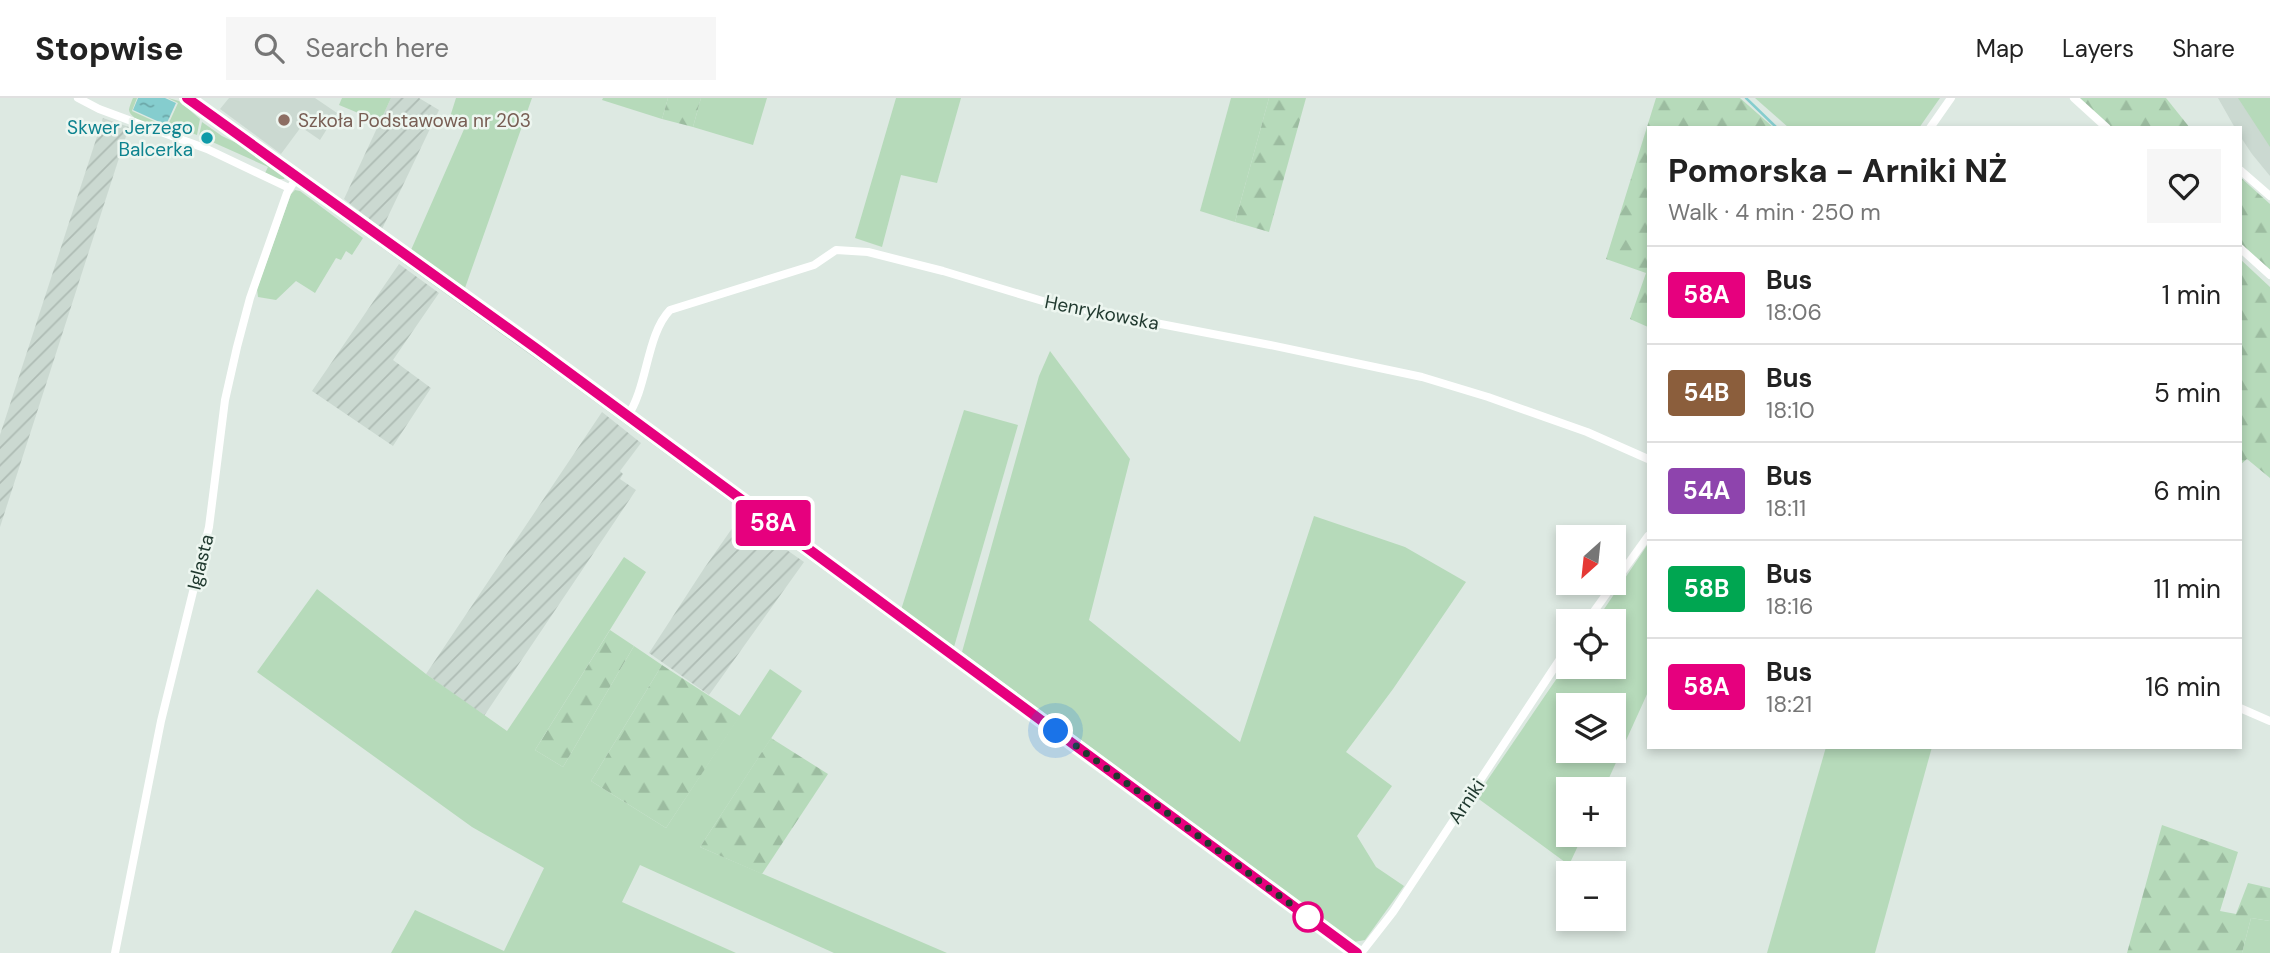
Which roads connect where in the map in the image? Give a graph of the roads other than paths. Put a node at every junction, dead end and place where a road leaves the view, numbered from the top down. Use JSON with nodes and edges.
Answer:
{"nodes":[{"id":1,"x":78,"y":98,"type":"edge"},
{"id":2,"x":187,"y":98,"type":"edge"},
{"id":3,"x":1951,"y":98,"type":"edge"},
{"id":4,"x":2074,"y":98,"type":"edge"},
{"id":5,"x":1931,"y":126,"type":"edge"},
{"id":6,"x":2105,"y":126,"type":"edge"},
{"id":7,"x":2242,"y":172,"type":"edge"},
{"id":8,"x":297,"y":177,"type":"junction"},
{"id":9,"x":289,"y":188,"type":"junction"},
{"id":10,"x":2270,"y":196,"type":"edge"},
{"id":11,"x":2242,"y":250,"type":"edge"},
{"id":12,"x":2270,"y":275,"type":"edge"},
{"id":13,"x":627,"y":417,"type":"junction"},
{"id":14,"x":1647,"y":458,"type":"edge"},
{"id":15,"x":1647,"y":537,"type":"edge"},
{"id":16,"x":1596,"y":609,"type":"edge"},
{"id":17,"x":1556,"y":665,"type":"edge"},
{"id":18,"x":2242,"y":709,"type":"edge"},
{"id":19,"x":2270,"y":721,"type":"edge"},
{"id":20,"x":115,"y":953,"type":"edge"},
{"id":21,"x":1359,"y":953,"type":"edge"}],
"edges":[{"from":1,"to":9,"type":"street"},
{"from":2,"to":8,"type":"street"},
{"from":3,"to":5,"type":"street"},
{"from":4,"to":6,"type":"street"},
{"from":7,"to":10,"type":"street"},
{"from":8,"to":9,"type":"street","name":"Iglasta"},
{"from":8,"to":13,"type":"street"},
{"from":9,"to":20,"type":"street","name":"Iglasta"},
{"from":11,"to":12,"type":"street"},
{"from":13,"to":14,"type":"street","name":"Henrykowska"},
{"from":13,"to":21,"type":"street"},
{"from":15,"to":16,"type":"street"},
{"from":17,"to":21,"type":"street","name":"Arniki"},
{"from":18,"to":19,"type":"street"}]}
